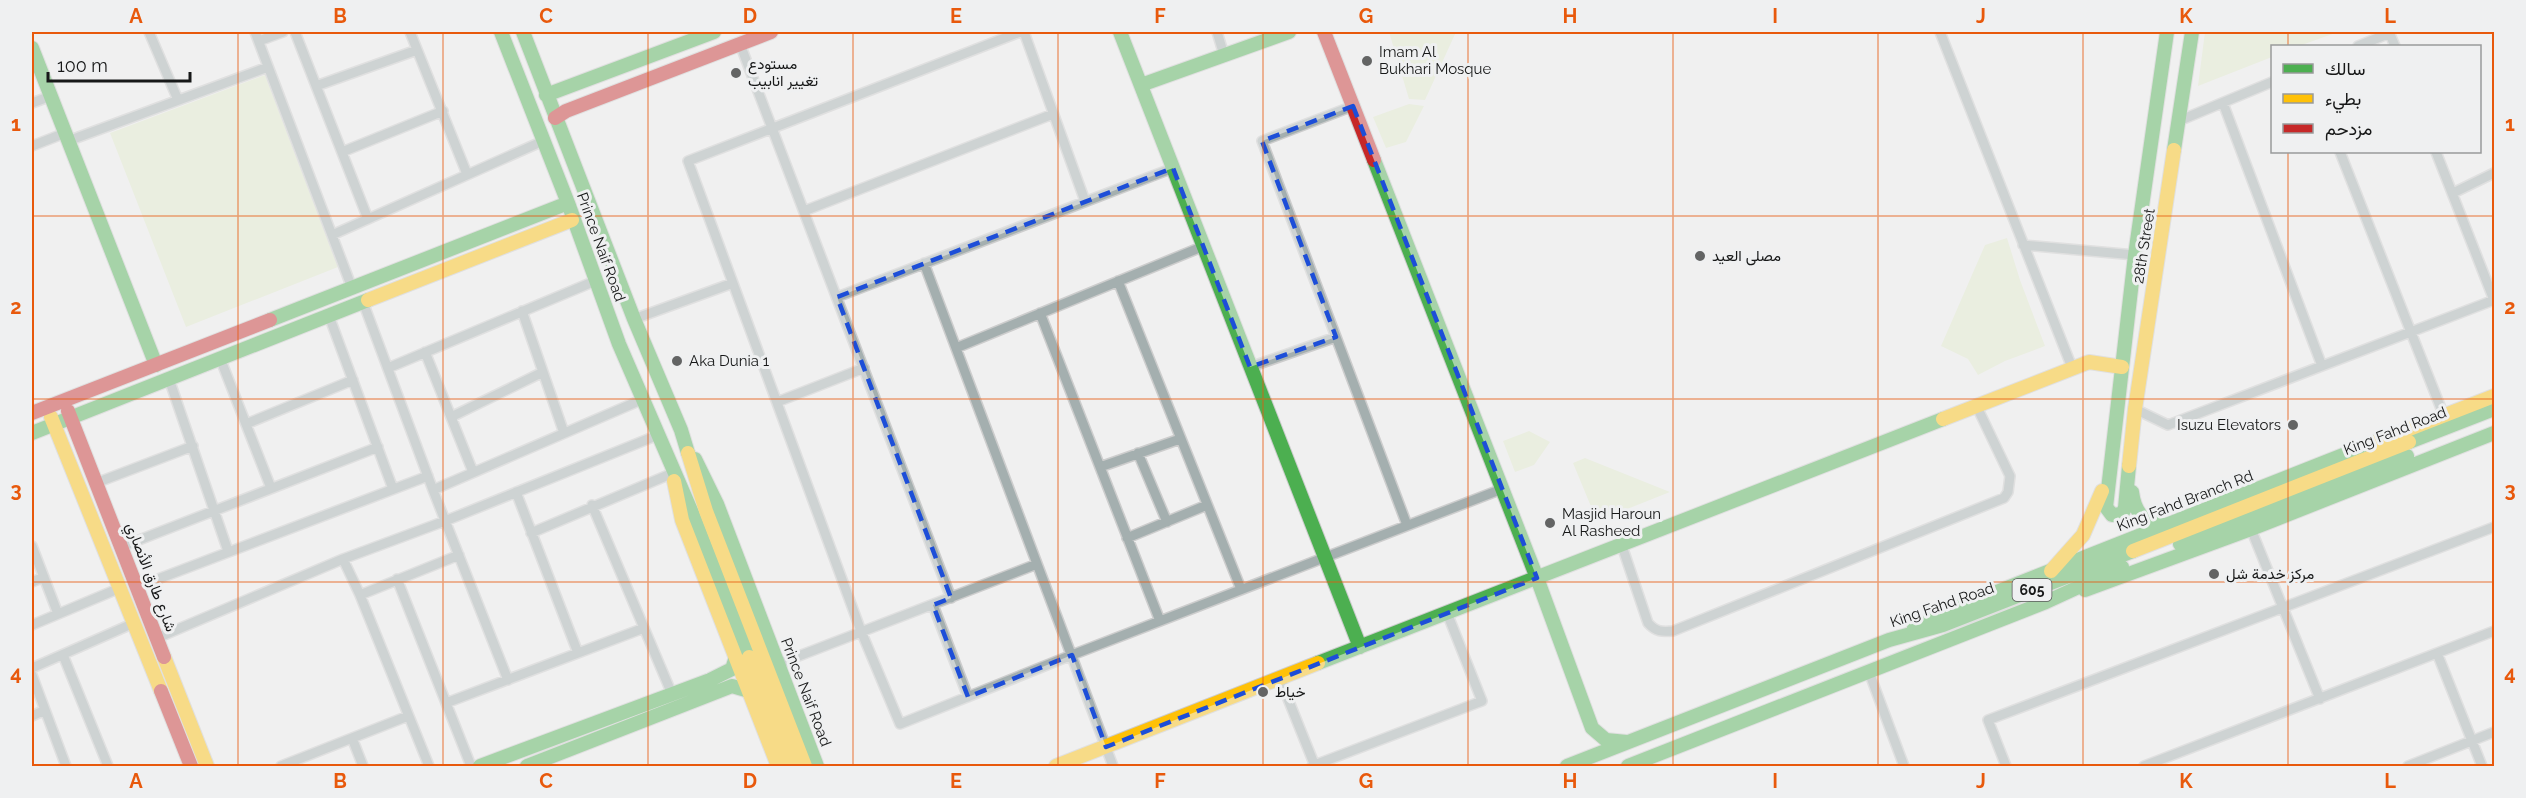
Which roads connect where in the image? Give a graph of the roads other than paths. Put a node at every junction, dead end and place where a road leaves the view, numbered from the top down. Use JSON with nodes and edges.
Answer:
{"nodes":[{"id":1,"x":149,"y":32,"type":"edge"},
{"id":2,"x":283,"y":32,"type":"edge"},
{"id":3,"x":295,"y":32,"type":"edge"},
{"id":4,"x":411,"y":32,"type":"edge"},
{"id":5,"x":501,"y":32,"type":"edge"},
{"id":6,"x":523,"y":32,"type":"edge"},
{"id":7,"x":714,"y":32,"type":"edge"},
{"id":8,"x":771,"y":32,"type":"edge"},
{"id":9,"x":1022,"y":32,"type":"edge"},
{"id":10,"x":1120,"y":32,"type":"edge"},
{"id":11,"x":1217,"y":32,"type":"edge"},
{"id":12,"x":1289,"y":32,"type":"edge"},
{"id":13,"x":1324,"y":32,"type":"edge"},
{"id":14,"x":1940,"y":32,"type":"edge"},
{"id":15,"x":2167,"y":32,"type":"edge"},
{"id":16,"x":2192,"y":32,"type":"edge"},
{"id":17,"x":2390,"y":32,"type":"edge"},
{"id":18,"x":257,"y":36,"type":"edge"},
{"id":19,"x":740,"y":44,"type":"junction"},
{"id":20,"x":2360,"y":45,"type":"edge"},
{"id":21,"x":32,"y":48,"type":"edge"},
{"id":22,"x":417,"y":50,"type":"junction"},
{"id":23,"x":1224,"y":55,"type":"junction"},
{"id":24,"x":268,"y":67,"type":"junction"},
{"id":25,"x":582,"y":82,"type":"junction"},
{"id":26,"x":2271,"y":82,"type":"edge"},
{"id":27,"x":1141,"y":85,"type":"junction"},
{"id":28,"x":316,"y":86,"type":"junction"},
{"id":29,"x":546,"y":95,"type":"junction"},
{"id":30,"x":51,"y":96,"type":"junction"},
{"id":31,"x":178,"y":100,"type":"junction"},
{"id":32,"x":589,"y":102,"type":"junction"},
{"id":33,"x":2223,"y":103,"type":"junction"},
{"id":34,"x":32,"y":104,"type":"edge"},
{"id":35,"x":1353,"y":106,"type":"junction"},
{"id":36,"x":443,"y":111,"type":"junction"},
{"id":37,"x":1053,"y":114,"type":"junction"},
{"id":38,"x":555,"y":118,"type":"junction"},
{"id":39,"x":2181,"y":120,"type":"junction"},
{"id":40,"x":772,"y":128,"type":"junction"},
{"id":41,"x":66,"y":137,"type":"junction"},
{"id":42,"x":543,"y":141,"type":"junction"},
{"id":43,"x":32,"y":146,"type":"edge"},
{"id":44,"x":342,"y":152,"type":"junction"},
{"id":45,"x":2340,"y":153,"type":"edge"},
{"id":46,"x":2436,"y":153,"type":"edge"},
{"id":47,"x":1173,"y":168,"type":"junction"},
{"id":48,"x":2494,"y":173,"type":"edge"},
{"id":49,"x":467,"y":174,"type":"junction"},
{"id":50,"x":2453,"y":193,"type":"junction"},
{"id":51,"x":1085,"y":201,"type":"junction"},
{"id":52,"x":568,"y":203,"type":"junction"},
{"id":53,"x":804,"y":211,"type":"junction"},
{"id":54,"x":368,"y":219,"type":"junction"},
{"id":55,"x":572,"y":220,"type":"junction"},
{"id":56,"x":509,"y":226,"type":"junction"},
{"id":57,"x":332,"y":235,"type":"junction"},
{"id":58,"x":517,"y":241,"type":"junction"},
{"id":59,"x":2023,"y":245,"type":"junction"},
{"id":60,"x":1204,"y":246,"type":"junction"},
{"id":61,"x":2136,"y":255,"type":"junction"},
{"id":62,"x":924,"y":263,"type":"junction"},
{"id":63,"x":595,"y":280,"type":"junction"},
{"id":64,"x":1118,"y":282,"type":"junction"},
{"id":65,"x":733,"y":284,"type":"junction"},
{"id":66,"x":352,"y":288,"type":"junction"},
{"id":67,"x":837,"y":297,"type":"junction"},
{"id":68,"x":2494,"y":300,"type":"edge"},
{"id":69,"x":363,"y":302,"type":"junction"},
{"id":70,"x":292,"y":311,"type":"junction"},
{"id":71,"x":522,"y":311,"type":"junction"},
{"id":72,"x":1040,"y":313,"type":"junction"},
{"id":73,"x":328,"y":316,"type":"junction"},
{"id":74,"x":634,"y":320,"type":"junction"},
{"id":75,"x":300,"y":327,"type":"junction"},
{"id":76,"x":2412,"y":332,"type":"junction"},
{"id":77,"x":1336,"y":337,"type":"junction"},
{"id":78,"x":956,"y":348,"type":"junction"},
{"id":79,"x":425,"y":352,"type":"junction"},
{"id":80,"x":220,"y":358,"type":"junction"},
{"id":81,"x":156,"y":365,"type":"junction"},
{"id":82,"x":2322,"y":366,"type":"junction"},
{"id":83,"x":1250,"y":367,"type":"junction"},
{"id":84,"x":2122,"y":367,"type":"junction"},
{"id":85,"x":388,"y":368,"type":"junction"},
{"id":86,"x":864,"y":368,"type":"junction"},
{"id":87,"x":2073,"y":370,"type":"junction"},
{"id":88,"x":543,"y":372,"type":"junction"},
{"id":89,"x":169,"y":379,"type":"junction"},
{"id":90,"x":353,"y":380,"type":"junction"},
{"id":91,"x":2494,"y":396,"type":"edge"},
{"id":92,"x":63,"y":400,"type":"junction"},
{"id":93,"x":641,"y":400,"type":"junction"},
{"id":94,"x":777,"y":402,"type":"junction"},
{"id":95,"x":47,"y":407,"type":"junction"},
{"id":96,"x":1977,"y":407,"type":"junction"},
{"id":97,"x":2494,"y":409,"type":"edge"},
{"id":98,"x":2135,"y":410,"type":"junction"},
{"id":99,"x":32,"y":413,"type":"edge"},
{"id":100,"x":2444,"y":416,"type":"junction"},
{"id":101,"x":70,"y":417,"type":"junction"},
{"id":102,"x":451,"y":417,"type":"junction"},
{"id":103,"x":2494,"y":421,"type":"edge"},
{"id":104,"x":54,"y":424,"type":"junction"},
{"id":105,"x":246,"y":424,"type":"junction"},
{"id":106,"x":681,"y":430,"type":"junction"},
{"id":107,"x":32,"y":433,"type":"edge"},
{"id":108,"x":564,"y":433,"type":"junction"},
{"id":109,"x":2494,"y":433,"type":"edge"},
{"id":110,"x":658,"y":435,"type":"junction"},
{"id":111,"x":1180,"y":439,"type":"junction"},
{"id":112,"x":193,"y":446,"type":"junction"},
{"id":113,"x":378,"y":447,"type":"junction"},
{"id":114,"x":1138,"y":453,"type":"junction"},
{"id":115,"x":2111,"y":463,"type":"junction"},
{"id":116,"x":2130,"y":465,"type":"junction"},
{"id":117,"x":1100,"y":467,"type":"junction"},
{"id":118,"x":473,"y":472,"type":"junction"},
{"id":119,"x":673,"y":473,"type":"junction"},
{"id":120,"x":428,"y":476,"type":"junction"},
{"id":121,"x":96,"y":483,"type":"junction"},
{"id":122,"x":271,"y":488,"type":"junction"},
{"id":123,"x":393,"y":489,"type":"junction"},
{"id":124,"x":433,"y":489,"type":"junction"},
{"id":125,"x":1502,"y":489,"type":"junction"},
{"id":126,"x":516,"y":492,"type":"junction"},
{"id":127,"x":1207,"y":505,"type":"junction"},
{"id":128,"x":592,"y":506,"type":"junction"},
{"id":129,"x":213,"y":511,"type":"junction"},
{"id":130,"x":446,"y":521,"type":"junction"},
{"id":131,"x":1167,"y":522,"type":"junction"},
{"id":132,"x":1407,"y":525,"type":"junction"},
{"id":133,"x":2169,"y":525,"type":"junction"},
{"id":134,"x":2494,"y":527,"type":"edge"},
{"id":135,"x":2251,"y":529,"type":"junction"},
{"id":136,"x":531,"y":532,"type":"junction"},
{"id":137,"x":1127,"y":538,"type":"junction"},
{"id":138,"x":32,"y":546,"type":"edge"},
{"id":139,"x":1622,"y":546,"type":"junction"},
{"id":140,"x":121,"y":547,"type":"junction"},
{"id":141,"x":228,"y":551,"type":"junction"},
{"id":142,"x":459,"y":555,"type":"junction"},
{"id":143,"x":1324,"y":557,"type":"junction"},
{"id":144,"x":343,"y":559,"type":"junction"},
{"id":145,"x":1037,"y":564,"type":"junction"},
{"id":146,"x":2051,"y":571,"type":"junction"},
{"id":147,"x":44,"y":577,"type":"junction"},
{"id":148,"x":1537,"y":578,"type":"junction"},
{"id":149,"x":397,"y":579,"type":"junction"},
{"id":150,"x":32,"y":582,"type":"edge"},
{"id":151,"x":137,"y":587,"type":"junction"},
{"id":152,"x":120,"y":588,"type":"junction"},
{"id":153,"x":1241,"y":590,"type":"junction"},
{"id":154,"x":360,"y":595,"type":"junction"},
{"id":155,"x":951,"y":598,"type":"junction"},
{"id":156,"x":2046,"y":603,"type":"junction"},
{"id":157,"x":933,"y":605,"type":"junction"},
{"id":158,"x":2284,"y":608,"type":"junction"},
{"id":159,"x":1447,"y":613,"type":"junction"},
{"id":160,"x":58,"y":614,"type":"junction"},
{"id":161,"x":1160,"y":621,"type":"junction"},
{"id":162,"x":134,"y":623,"type":"junction"},
{"id":163,"x":32,"y":625,"type":"edge"},
{"id":164,"x":644,"y":628,"type":"junction"},
{"id":165,"x":861,"y":631,"type":"junction"},
{"id":166,"x":2494,"y":631,"type":"edge"},
{"id":167,"x":157,"y":638,"type":"junction"},
{"id":168,"x":1889,"y":640,"type":"junction"},
{"id":169,"x":1360,"y":647,"type":"junction"},
{"id":170,"x":578,"y":653,"type":"junction"},
{"id":171,"x":2437,"y":653,"type":"junction"},
{"id":172,"x":63,"y":655,"type":"junction"},
{"id":173,"x":1071,"y":655,"type":"junction"},
{"id":174,"x":736,"y":657,"type":"junction"},
{"id":175,"x":778,"y":664,"type":"junction"},
{"id":176,"x":32,"y":668,"type":"edge"},
{"id":177,"x":1869,"y":672,"type":"junction"},
{"id":178,"x":32,"y":675,"type":"edge"},
{"id":179,"x":1280,"y":678,"type":"junction"},
{"id":180,"x":508,"y":680,"type":"junction"},
{"id":181,"x":750,"y":692,"type":"junction"},
{"id":182,"x":672,"y":694,"type":"junction"},
{"id":183,"x":968,"y":697,"type":"junction"},
{"id":184,"x":2320,"y":699,"type":"junction"},
{"id":185,"x":446,"y":703,"type":"junction"},
{"id":186,"x":45,"y":710,"type":"junction"},
{"id":187,"x":32,"y":716,"type":"edge"},
{"id":188,"x":408,"y":716,"type":"junction"},
{"id":189,"x":2494,"y":732,"type":"edge"},
{"id":190,"x":352,"y":738,"type":"junction"},
{"id":191,"x":2472,"y":741,"type":"junction"},
{"id":192,"x":1629,"y":742,"type":"junction"},
{"id":193,"x":534,"y":746,"type":"junction"},
{"id":194,"x":1106,"y":747,"type":"junction"},
{"id":195,"x":1646,"y":763,"type":"edge"},
{"id":196,"x":536,"y":765,"type":"edge"},
{"id":197,"x":66,"y":766,"type":"edge"},
{"id":198,"x":108,"y":766,"type":"edge"},
{"id":199,"x":190,"y":766,"type":"edge"},
{"id":200,"x":207,"y":766,"type":"edge"},
{"id":201,"x":281,"y":766,"type":"edge"},
{"id":202,"x":363,"y":766,"type":"edge"},
{"id":203,"x":429,"y":766,"type":"edge"},
{"id":204,"x":471,"y":766,"type":"edge"},
{"id":205,"x":480,"y":766,"type":"edge"},
{"id":206,"x":779,"y":766,"type":"edge"},
{"id":207,"x":805,"y":766,"type":"edge"},
{"id":208,"x":817,"y":766,"type":"edge"},
{"id":209,"x":1056,"y":766,"type":"edge"},
{"id":210,"x":1113,"y":766,"type":"edge"},
{"id":211,"x":1314,"y":766,"type":"edge"},
{"id":212,"x":1567,"y":766,"type":"edge"},
{"id":213,"x":1628,"y":766,"type":"edge"},
{"id":214,"x":1904,"y":766,"type":"edge"},
{"id":215,"x":2006,"y":766,"type":"edge"},
{"id":216,"x":2144,"y":766,"type":"edge"},
{"id":217,"x":2408,"y":766,"type":"edge"},
{"id":218,"x":2482,"y":766,"type":"edge"}],
"edges":[{"from":1,"to":31,"type":"street"},
{"from":2,"to":18,"type":"street"},
{"from":3,"to":28,"type":"street"},
{"from":4,"to":22,"type":"street"},
{"from":5,"to":42,"type":"main road","name":"Prince Naif Road"},
{"from":6,"to":29,"type":"main road","name":"Prince Naif Road"},
{"from":7,"to":25,"type":"main road"},
{"from":8,"to":19,"type":"main road"},
{"from":9,"to":37,"type":"street"},
{"from":9,"to":40,"type":"street"},
{"from":10,"to":27,"type":"main road"},
{"from":11,"to":23,"type":"street"},
{"from":12,"to":23,"type":"main road"},
{"from":13,"to":35,"type":"main road"},
{"from":14,"to":59,"type":"street"},
{"from":15,"to":61,"type":"main road","name":"28th Street"},
{"from":16,"to":39,"type":"main road","name":"28th Street"},
{"from":17,"to":20,"type":"street"},
{"from":18,"to":24,"type":"street"},
{"from":19,"to":32,"type":"main road"},
{"from":19,"to":40,"type":"street"},
{"from":21,"to":30,"type":"main road"},
{"from":22,"to":28,"type":"street"},
{"from":22,"to":36,"type":"street"},
{"from":23,"to":27,"type":"main road"},
{"from":24,"to":31,"type":"street"},
{"from":24,"to":57,"type":"street"},
{"from":25,"to":29,"type":"main road"},
{"from":25,"to":32,"type":"main road"},
{"from":26,"to":33,"type":"street"},
{"from":27,"to":47,"type":"main road"},
{"from":28,"to":44,"type":"street"},
{"from":29,"to":38,"type":"main road","name":"Prince Naif Road"},
{"from":30,"to":34,"type":"street"},
{"from":30,"to":41,"type":"main road"},
{"from":31,"to":41,"type":"street"},
{"from":32,"to":38,"type":"main road"},
{"from":33,"to":39,"type":"street"},
{"from":33,"to":82,"type":"street"},
{"from":35,"to":77,"type":"street"},
{"from":35,"to":125,"type":"main road"},
{"from":36,"to":44,"type":"street"},
{"from":36,"to":49,"type":"street"},
{"from":37,"to":51,"type":"street"},
{"from":37,"to":53,"type":"street"},
{"from":38,"to":74,"type":"main road","name":"Prince Naif Road"},
{"from":39,"to":98,"type":"main road","name":"28th Street"},
{"from":40,"to":53,"type":"street"},
{"from":40,"to":65,"type":"street"},
{"from":41,"to":43,"type":"street"},
{"from":41,"to":81,"type":"main road"},
{"from":42,"to":49,"type":"street"},
{"from":42,"to":52,"type":"main road","name":"Prince Naif Road"},
{"from":44,"to":54,"type":"street"},
{"from":45,"to":76,"type":"street"},
{"from":46,"to":50,"type":"street"},
{"from":47,"to":51,"type":"street"},
{"from":47,"to":60,"type":"main road"},
{"from":48,"to":50,"type":"street"},
{"from":49,"to":54,"type":"street"},
{"from":50,"to":68,"type":"street"},
{"from":51,"to":62,"type":"street"},
{"from":52,"to":55,"type":"main road","name":"Prince Naif Road"},
{"from":52,"to":56,"type":"main road"},
{"from":53,"to":67,"type":"street"},
{"from":54,"to":57,"type":"street"},
{"from":55,"to":58,"type":"main road"},
{"from":55,"to":63,"type":"main road","name":"Prince Naif Road"},
{"from":56,"to":58,"type":"main road"},
{"from":56,"to":66,"type":"main road"},
{"from":57,"to":66,"type":"street"},
{"from":58,"to":69,"type":"main road"},
{"from":59,"to":61,"type":"street"},
{"from":59,"to":87,"type":"street"},
{"from":60,"to":64,"type":"street"},
{"from":60,"to":83,"type":"main road"},
{"from":61,"to":84,"type":"main road","name":"28th Street"},
{"from":62,"to":67,"type":"street"},
{"from":62,"to":78,"type":"street"},
{"from":63,"to":71,"type":"street"},
{"from":63,"to":93,"type":"main road","name":"Prince Naif Road"},
{"from":64,"to":72,"type":"street"},
{"from":64,"to":111,"type":"street"},
{"from":65,"to":74,"type":"street"},
{"from":65,"to":94,"type":"street"},
{"from":66,"to":70,"type":"main road"},
{"from":67,"to":86,"type":"street"},
{"from":68,"to":76,"type":"street"},
{"from":69,"to":73,"type":"main road"},
{"from":69,"to":85,"type":"street"},
{"from":70,"to":75,"type":"main road"},
{"from":70,"to":81,"type":"main road"},
{"from":71,"to":79,"type":"street"},
{"from":71,"to":88,"type":"street"},
{"from":72,"to":78,"type":"street"},
{"from":72,"to":117,"type":"street"},
{"from":73,"to":75,"type":"main road"},
{"from":73,"to":90,"type":"street"},
{"from":74,"to":106,"type":"main road","name":"Prince Naif Road"},
{"from":75,"to":80,"type":"main road"},
{"from":76,"to":82,"type":"street"},
{"from":76,"to":100,"type":"street"},
{"from":77,"to":83,"type":"street"},
{"from":77,"to":132,"type":"street"},
{"from":78,"to":145,"type":"street"},
{"from":79,"to":85,"type":"street"},
{"from":79,"to":102,"type":"street"},
{"from":80,"to":89,"type":"main road"},
{"from":80,"to":105,"type":"street"},
{"from":81,"to":92,"type":"main road"},
{"from":82,"to":98,"type":"street"},
{"from":83,"to":143,"type":"main road"},
{"from":84,"to":87,"type":"main road"},
{"from":84,"to":115,"type":"main road","name":"28th Street"},
{"from":85,"to":120,"type":"street"},
{"from":86,"to":94,"type":"street"},
{"from":86,"to":155,"type":"street"},
{"from":87,"to":96,"type":"main road"},
{"from":88,"to":102,"type":"street"},
{"from":88,"to":108,"type":"street"},
{"from":89,"to":101,"type":"main road"},
{"from":89,"to":112,"type":"street"},
{"from":90,"to":105,"type":"street"},
{"from":90,"to":113,"type":"street"},
{"from":91,"to":100,"type":"main road","name":"King Fahd Branch Rd"},
{"from":92,"to":95,"type":"main road"},
{"from":92,"to":101,"type":"main road","name":"شارع طارق الأنصاري"},
{"from":93,"to":108,"type":"street"},
{"from":93,"to":110,"type":"main road","name":"Prince Naif Road"},
{"from":94,"to":165,"type":"street"},
{"from":95,"to":99,"type":"main road"},
{"from":95,"to":104,"type":"main road"},
{"from":96,"to":139,"type":"main road"},
{"from":96,"to":139,"type":"street"},
{"from":97,"to":168,"type":"main road","name":"King Fahd Road","number":"605"},
{"from":98,"to":116,"type":"main road","name":"28th Street"},
{"from":100,"to":133,"type":"main road","name":"King Fahd Branch Rd"},
{"from":101,"to":104,"type":"main road"},
{"from":101,"to":121,"type":"main road","name":"شارع طارق الأنصاري"},
{"from":102,"to":118,"type":"street"},
{"from":103,"to":156,"type":"main road","name":"King Fahd Road","number":"605"},
{"from":104,"to":107,"type":"main road"},
{"from":104,"to":152,"type":"main road"},
{"from":105,"to":122,"type":"street"},
{"from":106,"to":175,"type":"main road","name":"Prince Naif Road"},
{"from":106,"to":207,"type":"main road","name":"Prince Naif Road"},
{"from":108,"to":118,"type":"street"},
{"from":109,"to":135,"type":"main road"},
{"from":110,"to":119,"type":"main road","name":"Prince Naif Road"},
{"from":110,"to":126,"type":"street"},
{"from":111,"to":114,"type":"street"},
{"from":111,"to":127,"type":"street"},
{"from":112,"to":121,"type":"street"},
{"from":112,"to":129,"type":"street"},
{"from":113,"to":122,"type":"street"},
{"from":113,"to":123,"type":"street"},
{"from":114,"to":117,"type":"street"},
{"from":114,"to":131,"type":"street"},
{"from":115,"to":116,"type":"main road"},
{"from":115,"to":146,"type":"main road"},
{"from":116,"to":133,"type":"main road"},
{"from":117,"to":137,"type":"street"},
{"from":118,"to":124,"type":"street"},
{"from":119,"to":128,"type":"street"},
{"from":119,"to":174,"type":"main road","name":"Prince Naif Road"},
{"from":119,"to":206,"type":"main road","name":"Prince Naif Road"},
{"from":120,"to":123,"type":"street"},
{"from":120,"to":124,"type":"street"},
{"from":121,"to":140,"type":"main road","name":"شارع طارق الأنصاري"},
{"from":122,"to":129,"type":"street"},
{"from":123,"to":141,"type":"street"},
{"from":124,"to":130,"type":"street"},
{"from":125,"to":132,"type":"street"},
{"from":125,"to":148,"type":"main road"},
{"from":126,"to":130,"type":"street"},
{"from":126,"to":136,"type":"street"},
{"from":127,"to":131,"type":"street"},
{"from":127,"to":153,"type":"street"},
{"from":128,"to":136,"type":"street"},
{"from":128,"to":164,"type":"street"},
{"from":129,"to":140,"type":"street"},
{"from":129,"to":141,"type":"street"},
{"from":130,"to":142,"type":"street"},
{"from":130,"to":144,"type":"street"},
{"from":131,"to":137,"type":"street"},
{"from":132,"to":143,"type":"street"},
{"from":133,"to":146,"type":"main road","name":"King Fahd Branch Rd"},
{"from":134,"to":158,"type":"street"},
{"from":135,"to":156,"type":"main road"},
{"from":135,"to":158,"type":"street"},
{"from":136,"to":170,"type":"street"},
{"from":137,"to":161,"type":"street"},
{"from":138,"to":147,"type":"street"},
{"from":139,"to":148,"type":"main road"},
{"from":140,"to":151,"type":"main road","name":"شارع طارق الأنصاري"},
{"from":141,"to":151,"type":"street"},
{"from":142,"to":149,"type":"street"},
{"from":142,"to":180,"type":"street"},
{"from":143,"to":153,"type":"street"},
{"from":143,"to":169,"type":"main road"},
{"from":144,"to":154,"type":"street"},
{"from":144,"to":167,"type":"street"},
{"from":145,"to":155,"type":"street"},
{"from":145,"to":173,"type":"street"},
{"from":146,"to":168,"type":"main road","name":"King Fahd Branch Rd"},
{"from":147,"to":150,"type":"street"},
{"from":147,"to":160,"type":"street"},
{"from":148,"to":159,"type":"main road"},
{"from":148,"to":192,"type":"main road"},
{"from":149,"to":154,"type":"street"},
{"from":149,"to":185,"type":"street"},
{"from":151,"to":167,"type":"main road","name":"شارع طارق الأنصاري"},
{"from":152,"to":160,"type":"street"},
{"from":152,"to":162,"type":"main road"},
{"from":153,"to":161,"type":"street"},
{"from":154,"to":188,"type":"street"},
{"from":155,"to":157,"type":"street"},
{"from":156,"to":177,"type":"main road","name":"King Fahd Road","number":"605"},
{"from":157,"to":165,"type":"street"},
{"from":157,"to":183,"type":"street"},
{"from":158,"to":184,"type":"street"},
{"from":158,"to":215,"type":"street"},
{"from":159,"to":169,"type":"main road"},
{"from":159,"to":211,"type":"street"},
{"from":160,"to":163,"type":"street"},
{"from":161,"to":173,"type":"street"},
{"from":162,"to":172,"type":"street"},
{"from":162,"to":199,"type":"main road"},
{"from":164,"to":170,"type":"street"},
{"from":164,"to":182,"type":"street"},
{"from":165,"to":175,"type":"street"},
{"from":165,"to":183,"type":"street"},
{"from":166,"to":171,"type":"street"},
{"from":167,"to":200,"type":"main road","name":"شارع طارق الأنصاري"},
{"from":168,"to":192,"type":"main road","name":"King Fahd Road","number":"605"},
{"from":169,"to":179,"type":"main road"},
{"from":170,"to":180,"type":"street"},
{"from":171,"to":184,"type":"street"},
{"from":171,"to":191,"type":"street"},
{"from":172,"to":176,"type":"street"},
{"from":172,"to":198,"type":"street"},
{"from":173,"to":183,"type":"street"},
{"from":173,"to":194,"type":"street"},
{"from":174,"to":181,"type":"main road","name":"Prince Naif Road"},
{"from":174,"to":182,"type":"main road"},
{"from":175,"to":208,"type":"main road","name":"Prince Naif Road"},
{"from":177,"to":195,"type":"main road","name":"King Fahd Road","number":"605"},
{"from":177,"to":214,"type":"street"},
{"from":178,"to":186,"type":"street"},
{"from":179,"to":194,"type":"main road"},
{"from":179,"to":211,"type":"street"},
{"from":180,"to":185,"type":"street"},
{"from":181,"to":196,"type":"main road"},
{"from":181,"to":206,"type":"main road","name":"Prince Naif Road"},
{"from":182,"to":193,"type":"main road"},
{"from":184,"to":216,"type":"street"},
{"from":185,"to":204,"type":"street"},
{"from":186,"to":187,"type":"street"},
{"from":186,"to":197,"type":"street"},
{"from":188,"to":190,"type":"street"},
{"from":188,"to":203,"type":"street"},
{"from":189,"to":191,"type":"street"},
{"from":190,"to":201,"type":"street"},
{"from":190,"to":202,"type":"street"},
{"from":191,"to":217,"type":"street"},
{"from":191,"to":218,"type":"street"},
{"from":192,"to":212,"type":"main road","name":"King Fahd Road","number":"605"},
{"from":193,"to":196,"type":"street"},
{"from":193,"to":205,"type":"main road"},
{"from":194,"to":209,"type":"main road"},
{"from":194,"to":210,"type":"street"},
{"from":195,"to":213,"type":"main road","name":"King Fahd Road","number":"605"}]}
